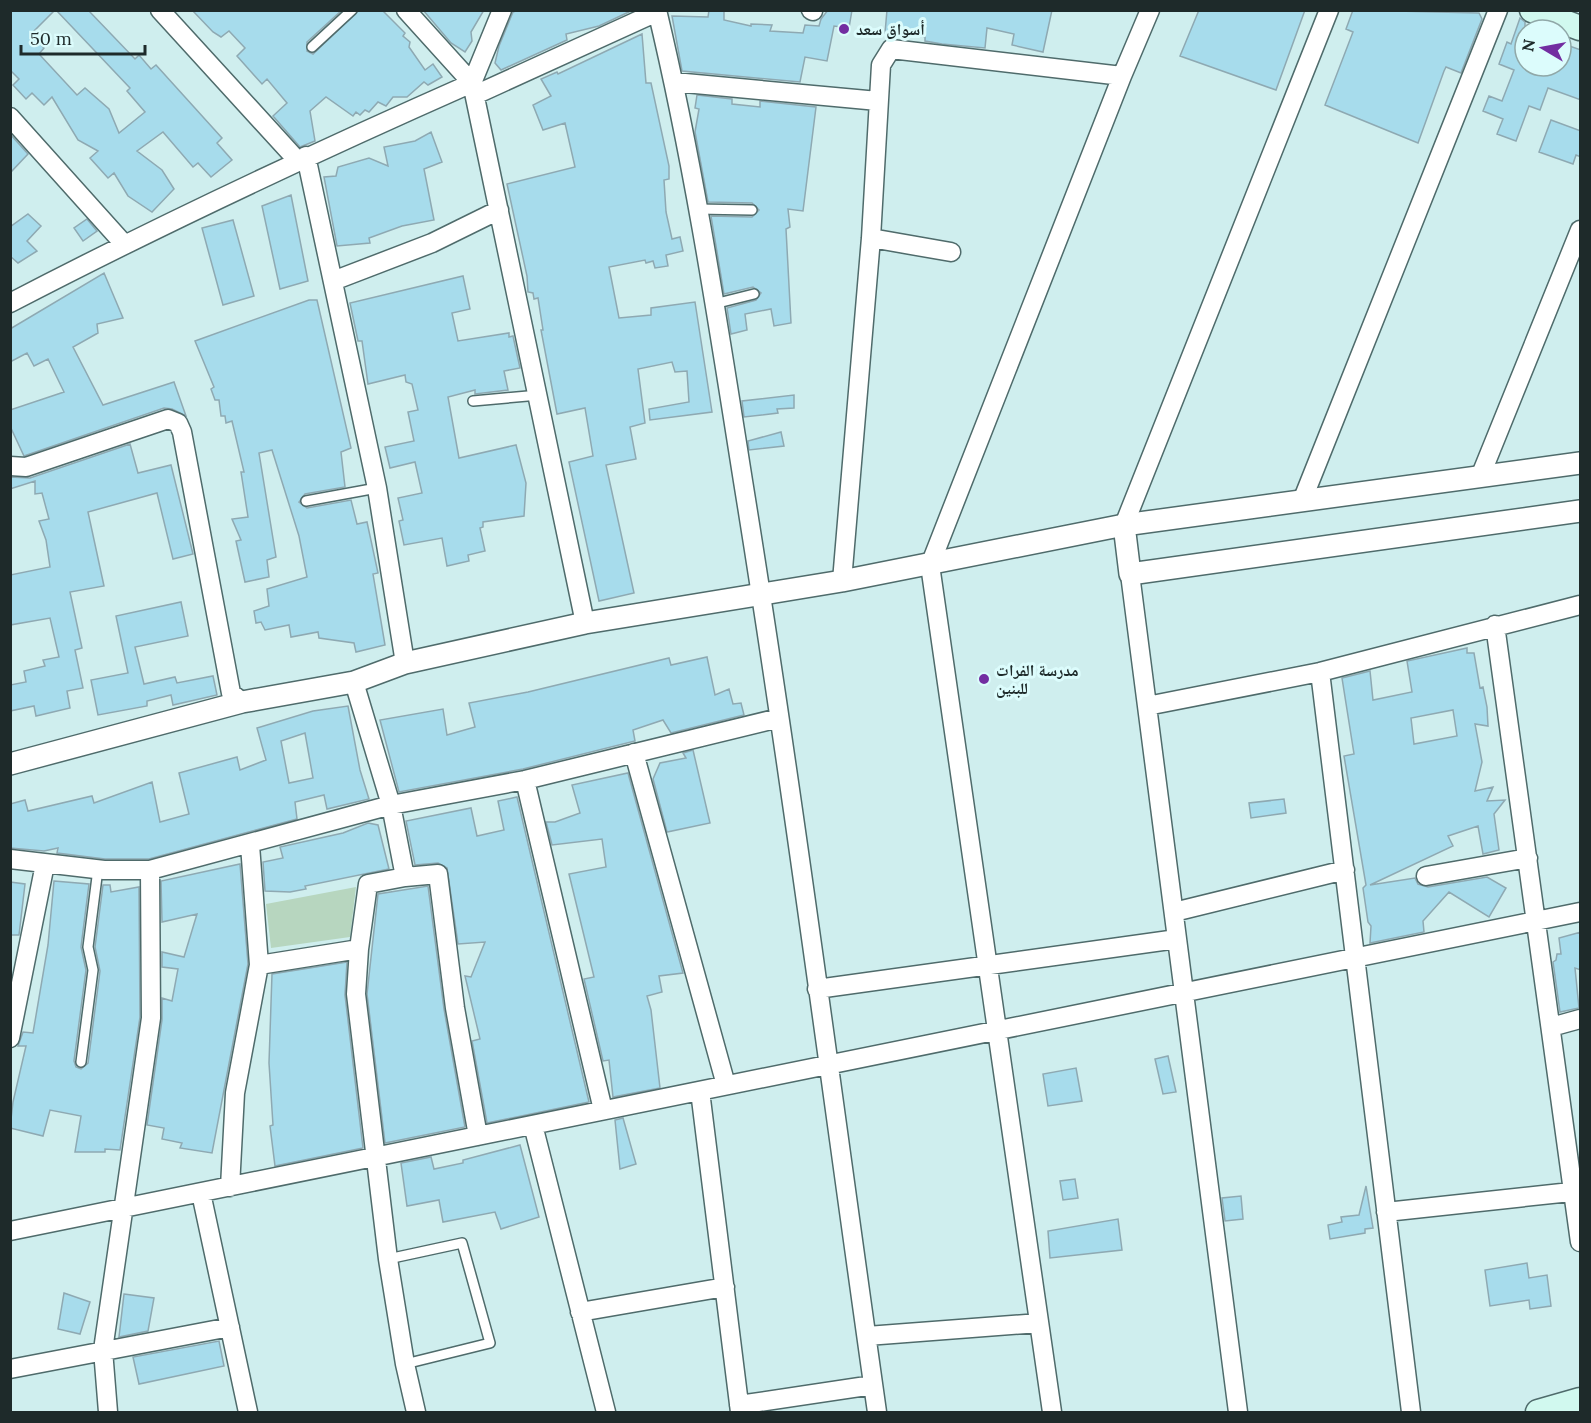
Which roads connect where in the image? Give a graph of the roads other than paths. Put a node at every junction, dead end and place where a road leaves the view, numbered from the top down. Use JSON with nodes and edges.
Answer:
{"nodes":[{"id":1,"x":352,"y":10,"type":"edge"},
{"id":2,"x":406,"y":10,"type":"edge"},
{"id":3,"x":502,"y":10,"type":"edge"},
{"id":4,"x":1150,"y":10,"type":"edge"},
{"id":5,"x":1329,"y":10,"type":"edge"},
{"id":6,"x":1498,"y":10,"type":"edge"},
{"id":7,"x":1532,"y":10,"type":"edge"},
{"id":8,"x":657,"y":11,"type":"edge"},
{"id":9,"x":168,"y":13,"type":"edge"},
{"id":10,"x":1581,"y":28,"type":"edge"},
{"id":11,"x":312,"y":47,"type":"dead end"},
{"id":12,"x":1122,"y":76,"type":"junction"},
{"id":13,"x":674,"y":81,"type":"junction"},
{"id":14,"x":474,"y":89,"type":"junction"},
{"id":15,"x":878,"y":101,"type":"junction"},
{"id":16,"x":10,"y":117,"type":"edge"},
{"id":17,"x":302,"y":158,"type":"junction"},
{"id":18,"x":697,"y":208,"type":"junction"},
{"id":19,"x":500,"y":210,"type":"junction"},
{"id":20,"x":752,"y":210,"type":"dead end"},
{"id":21,"x":1581,"y":230,"type":"edge"},
{"id":22,"x":871,"y":238,"type":"junction"},
{"id":23,"x":124,"y":244,"type":"junction"},
{"id":24,"x":951,"y":252,"type":"dead end"},
{"id":25,"x":333,"y":281,"type":"junction"},
{"id":26,"x":754,"y":294,"type":"dead end"},
{"id":27,"x":10,"y":303,"type":"edge"},
{"id":28,"x":714,"y":304,"type":"junction"},
{"id":29,"x":539,"y":394,"type":"junction"},
{"id":30,"x":473,"y":401,"type":"dead end"},
{"id":31,"x":1581,"y":463,"type":"edge"},
{"id":32,"x":10,"y":466,"type":"edge"},
{"id":33,"x":1480,"y":477,"type":"junction"},
{"id":34,"x":376,"y":488,"type":"junction"},
{"id":35,"x":306,"y":501,"type":"dead end"},
{"id":36,"x":1302,"y":501,"type":"junction"},
{"id":37,"x":1581,"y":511,"type":"edge"},
{"id":38,"x":1124,"y":525,"type":"junction"},
{"id":39,"x":930,"y":565,"type":"junction"},
{"id":40,"x":1130,"y":574,"type":"junction"},
{"id":41,"x":842,"y":581,"type":"junction"},
{"id":42,"x":762,"y":596,"type":"junction"},
{"id":43,"x":1581,"y":605,"type":"edge"},
{"id":44,"x":585,"y":623,"type":"junction"},
{"id":45,"x":1495,"y":625,"type":"junction"},
{"id":46,"x":405,"y":663,"type":"junction"},
{"id":47,"x":1320,"y":672,"type":"junction"},
{"id":48,"x":354,"y":682,"type":"junction"},
{"id":49,"x":242,"y":702,"type":"junction"},
{"id":50,"x":1147,"y":706,"type":"junction"},
{"id":51,"x":779,"y":718,"type":"junction"},
{"id":52,"x":634,"y":753,"type":"junction"},
{"id":53,"x":10,"y":764,"type":"edge"},
{"id":54,"x":525,"y":780,"type":"junction"},
{"id":55,"x":391,"y":805,"type":"junction"},
{"id":56,"x":250,"y":845,"type":"junction"},
{"id":57,"x":1528,"y":858,"type":"junction"},
{"id":58,"x":10,"y":859,"type":"edge"},
{"id":59,"x":45,"y":864,"type":"junction"},
{"id":60,"x":98,"y":870,"type":"junction"},
{"id":61,"x":150,"y":870,"type":"junction"},
{"id":62,"x":1345,"y":870,"type":"junction"},
{"id":63,"x":1426,"y":876,"type":"dead end"},
{"id":64,"x":405,"y":877,"type":"junction"},
{"id":65,"x":1174,"y":912,"type":"junction"},
{"id":66,"x":1581,"y":912,"type":"edge"},
{"id":67,"x":1536,"y":921,"type":"junction"},
{"id":68,"x":1177,"y":939,"type":"junction"},
{"id":69,"x":359,"y":949,"type":"junction"},
{"id":70,"x":1355,"y":957,"type":"junction"},
{"id":71,"x":259,"y":965,"type":"junction"},
{"id":72,"x":987,"y":965,"type":"junction"},
{"id":73,"x":817,"y":989,"type":"junction"},
{"id":74,"x":1184,"y":993,"type":"junction"},
{"id":75,"x":1581,"y":1019,"type":"edge"},
{"id":76,"x":1551,"y":1027,"type":"junction"},
{"id":77,"x":997,"y":1030,"type":"junction"},
{"id":78,"x":10,"y":1038,"type":"edge"},
{"id":79,"x":81,"y":1062,"type":"dead end"},
{"id":80,"x":828,"y":1065,"type":"junction"},
{"id":81,"x":726,"y":1086,"type":"junction"},
{"id":82,"x":700,"y":1091,"type":"junction"},
{"id":83,"x":603,"y":1110,"type":"junction"},
{"id":84,"x":533,"y":1125,"type":"junction"},
{"id":85,"x":478,"y":1136,"type":"junction"},
{"id":86,"x":374,"y":1159,"type":"junction"},
{"id":87,"x":230,"y":1187,"type":"junction"},
{"id":88,"x":1577,"y":1191,"type":"edge"},
{"id":89,"x":201,"y":1193,"type":"junction"},
{"id":90,"x":124,"y":1207,"type":"junction"},
{"id":91,"x":1386,"y":1212,"type":"junction"},
{"id":92,"x":10,"y":1231,"type":"edge"},
{"id":93,"x":1581,"y":1242,"type":"edge"},
{"id":94,"x":387,"y":1259,"type":"junction"},
{"id":95,"x":724,"y":1287,"type":"junction"},
{"id":96,"x":580,"y":1312,"type":"junction"},
{"id":97,"x":1039,"y":1323,"type":"junction"},
{"id":98,"x":230,"y":1327,"type":"junction"},
{"id":99,"x":867,"y":1336,"type":"junction"},
{"id":100,"x":103,"y":1350,"type":"junction"},
{"id":101,"x":405,"y":1364,"type":"junction"},
{"id":102,"x":10,"y":1369,"type":"edge"},
{"id":103,"x":873,"y":1385,"type":"junction"},
{"id":104,"x":1581,"y":1400,"type":"edge"},
{"id":105,"x":739,"y":1409,"type":"edge"},
{"id":106,"x":108,"y":1413,"type":"edge"},
{"id":107,"x":248,"y":1413,"type":"edge"},
{"id":108,"x":416,"y":1413,"type":"edge"},
{"id":109,"x":606,"y":1413,"type":"edge"},
{"id":110,"x":877,"y":1413,"type":"edge"},
{"id":111,"x":1052,"y":1413,"type":"edge"},
{"id":112,"x":1238,"y":1413,"type":"edge"},
{"id":113,"x":1411,"y":1413,"type":"edge"},
{"id":114,"x":1538,"y":1413,"type":"edge"}],
"edges":[{"from":1,"to":11,"type":"lane"},
{"from":2,"to":14,"type":"street"},
{"from":3,"to":14,"type":"street"},
{"from":4,"to":12,"type":"street"},
{"from":5,"to":38,"type":"street"},
{"from":6,"to":36,"type":"street"},
{"from":7,"to":10,"type":"main road"},
{"from":8,"to":13,"type":"street"},
{"from":8,"to":14,"type":"street"},
{"from":9,"to":17,"type":"street"},
{"from":12,"to":15,"type":"street"},
{"from":12,"to":39,"type":"street"},
{"from":13,"to":15,"type":"street"},
{"from":13,"to":18,"type":"street"},
{"from":14,"to":17,"type":"street"},
{"from":14,"to":19,"type":"street"},
{"from":15,"to":22,"type":"street"},
{"from":16,"to":23,"type":"street"},
{"from":17,"to":23,"type":"street"},
{"from":17,"to":25,"type":"street"},
{"from":18,"to":20,"type":"lane"},
{"from":18,"to":28,"type":"street"},
{"from":19,"to":25,"type":"street"},
{"from":19,"to":29,"type":"street"},
{"from":21,"to":33,"type":"street"},
{"from":22,"to":24,"type":"street"},
{"from":22,"to":41,"type":"street"},
{"from":23,"to":27,"type":"street"},
{"from":25,"to":34,"type":"street"},
{"from":26,"to":28,"type":"lane"},
{"from":28,"to":42,"type":"street"},
{"from":29,"to":30,"type":"lane"},
{"from":29,"to":44,"type":"street"},
{"from":31,"to":33,"type":"street"},
{"from":32,"to":49,"type":"street"},
{"from":33,"to":36,"type":"street"},
{"from":34,"to":35,"type":"lane"},
{"from":34,"to":46,"type":"street"},
{"from":36,"to":38,"type":"street"},
{"from":37,"to":40,"type":"street"},
{"from":38,"to":39,"type":"street"},
{"from":38,"to":40,"type":"street"},
{"from":39,"to":41,"type":"street"},
{"from":39,"to":72,"type":"street"},
{"from":40,"to":50,"type":"street"},
{"from":41,"to":42,"type":"street"},
{"from":42,"to":44,"type":"street"},
{"from":42,"to":51,"type":"street"},
{"from":43,"to":45,"type":"street"},
{"from":44,"to":46,"type":"street"},
{"from":45,"to":47,"type":"street"},
{"from":45,"to":57,"type":"street"},
{"from":46,"to":48,"type":"street"},
{"from":47,"to":50,"type":"street"},
{"from":47,"to":62,"type":"street"},
{"from":48,"to":49,"type":"street"},
{"from":48,"to":55,"type":"street"},
{"from":49,"to":53,"type":"street"},
{"from":50,"to":65,"type":"street"},
{"from":51,"to":52,"type":"street"},
{"from":51,"to":73,"type":"street"},
{"from":52,"to":54,"type":"street"},
{"from":52,"to":81,"type":"street"},
{"from":54,"to":55,"type":"street"},
{"from":54,"to":83,"type":"street"},
{"from":55,"to":56,"type":"street"},
{"from":55,"to":64,"type":"street"},
{"from":56,"to":61,"type":"street"},
{"from":56,"to":71,"type":"street"},
{"from":57,"to":63,"type":"street"},
{"from":57,"to":67,"type":"street"},
{"from":58,"to":59,"type":"street"},
{"from":59,"to":60,"type":"street"},
{"from":59,"to":78,"type":"street"},
{"from":60,"to":61,"type":"street"},
{"from":60,"to":79,"type":"lane"},
{"from":61,"to":90,"type":"street"},
{"from":62,"to":65,"type":"street"},
{"from":62,"to":70,"type":"street"},
{"from":64,"to":69,"type":"street"},
{"from":64,"to":85,"type":"street"},
{"from":65,"to":68,"type":"street"},
{"from":66,"to":67,"type":"street"},
{"from":67,"to":70,"type":"street"},
{"from":67,"to":76,"type":"street"},
{"from":68,"to":72,"type":"street"},
{"from":68,"to":74,"type":"street"},
{"from":69,"to":71,"type":"street"},
{"from":69,"to":86,"type":"street"},
{"from":70,"to":74,"type":"street"},
{"from":70,"to":91,"type":"street"},
{"from":71,"to":87,"type":"street"},
{"from":72,"to":73,"type":"street"},
{"from":72,"to":77,"type":"street"},
{"from":73,"to":80,"type":"street"},
{"from":74,"to":77,"type":"street"},
{"from":74,"to":112,"type":"street"},
{"from":75,"to":76,"type":"street"},
{"from":76,"to":88,"type":"street"},
{"from":77,"to":80,"type":"street"},
{"from":77,"to":97,"type":"street"},
{"from":80,"to":81,"type":"street"},
{"from":80,"to":99,"type":"street"},
{"from":81,"to":82,"type":"street"},
{"from":82,"to":83,"type":"street"},
{"from":82,"to":95,"type":"street"},
{"from":83,"to":84,"type":"street"},
{"from":84,"to":85,"type":"street"},
{"from":84,"to":96,"type":"street"},
{"from":85,"to":86,"type":"street"},
{"from":86,"to":87,"type":"street"},
{"from":86,"to":94,"type":"street"},
{"from":87,"to":89,"type":"street"},
{"from":88,"to":91,"type":"street"},
{"from":88,"to":93,"type":"street"},
{"from":89,"to":90,"type":"street"},
{"from":89,"to":98,"type":"street"},
{"from":90,"to":92,"type":"street"},
{"from":90,"to":100,"type":"street"},
{"from":91,"to":113,"type":"street"},
{"from":94,"to":101,"type":"street"},
{"from":94,"to":101,"type":"lane"},
{"from":95,"to":96,"type":"street"},
{"from":95,"to":105,"type":"street"},
{"from":96,"to":109,"type":"street"},
{"from":97,"to":99,"type":"street"},
{"from":97,"to":111,"type":"street"},
{"from":98,"to":100,"type":"street"},
{"from":98,"to":107,"type":"street"},
{"from":99,"to":103,"type":"street"},
{"from":100,"to":102,"type":"street"},
{"from":100,"to":106,"type":"street"},
{"from":101,"to":108,"type":"street"},
{"from":103,"to":105,"type":"street"},
{"from":103,"to":110,"type":"street"},
{"from":104,"to":114,"type":"main road"}]}
